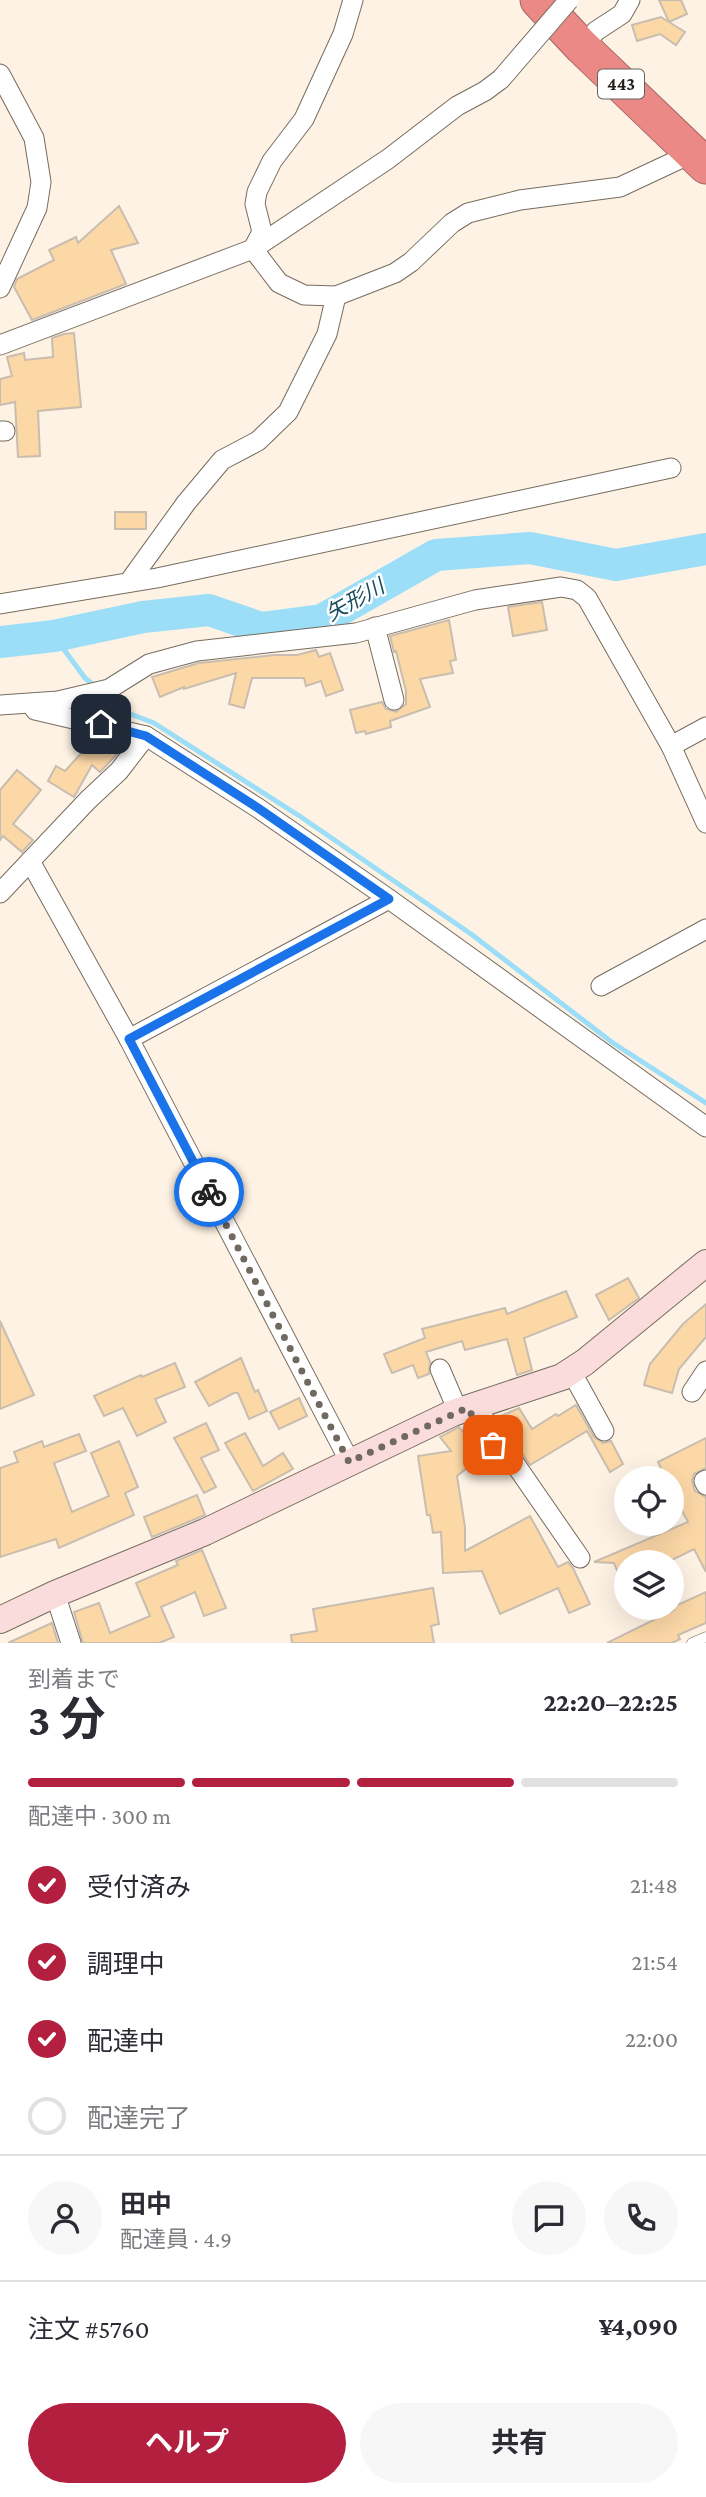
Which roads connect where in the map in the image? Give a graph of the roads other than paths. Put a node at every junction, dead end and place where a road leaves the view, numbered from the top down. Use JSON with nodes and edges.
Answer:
{"nodes":[{"id":1,"x":353,"y":0,"type":"edge"},
{"id":2,"x":538,"y":0,"type":"edge"},
{"id":3,"x":569,"y":0,"type":"edge"},
{"id":4,"x":630,"y":0,"type":"edge"},
{"id":5,"x":582,"y":47,"type":"junction"},
{"id":6,"x":0,"y":74,"type":"edge"},
{"id":7,"x":701,"y":155,"type":"edge"},
{"id":8,"x":253,"y":248,"type":"junction"},
{"id":9,"x":0,"y":288,"type":"edge"},
{"id":10,"x":336,"y":296,"type":"junction"},
{"id":11,"x":0,"y":345,"type":"edge"},
{"id":12,"x":671,"y":468,"type":"dead end"},
{"id":13,"x":129,"y":582,"type":"junction"},
{"id":14,"x":0,"y":604,"type":"edge"},
{"id":15,"x":375,"y":628,"type":"junction"},
{"id":16,"x":394,"y":701,"type":"dead end"},
{"id":17,"x":3,"y":704,"type":"edge"},
{"id":18,"x":706,"y":727,"type":"edge"},
{"id":19,"x":146,"y":736,"type":"junction"},
{"id":20,"x":671,"y":746,"type":"junction"},
{"id":21,"x":706,"y":823,"type":"edge"},
{"id":22,"x":30,"y":861,"type":"junction"},
{"id":23,"x":0,"y":893,"type":"edge"},
{"id":24,"x":389,"y":899,"type":"junction"},
{"id":25,"x":706,"y":929,"type":"edge"},
{"id":26,"x":601,"y":986,"type":"dead end"},
{"id":27,"x":129,"y":1039,"type":"junction"},
{"id":28,"x":706,"y":1126,"type":"edge"},
{"id":29,"x":706,"y":1263,"type":"edge"},
{"id":30,"x":440,"y":1369,"type":"dead end"},
{"id":31,"x":571,"y":1371,"type":"junction"},
{"id":32,"x":706,"y":1371,"type":"edge"},
{"id":33,"x":692,"y":1392,"type":"dead end"},
{"id":34,"x":467,"y":1409,"type":"junction"},
{"id":35,"x":604,"y":1431,"type":"dead end"},
{"id":36,"x":349,"y":1462,"type":"junction"},
{"id":37,"x":558,"y":1547,"type":"dead end"},
{"id":38,"x":580,"y":1558,"type":"dead end"},
{"id":39,"x":55,"y":1594,"type":"junction"},
{"id":40,"x":0,"y":1620,"type":"edge"},
{"id":41,"x":706,"y":1637,"type":"edge"},
{"id":42,"x":71,"y":1643,"type":"edge"},
{"id":43,"x":692,"y":1643,"type":"edge"}],
"edges":[{"from":1,"to":8,"type":"street"},
{"from":2,"to":5,"type":"highway","number":"443"},
{"from":3,"to":8,"type":"street","bridge":true},
{"from":4,"to":5,"type":"street"},
{"from":5,"to":7,"type":"highway","number":"443"},
{"from":6,"to":9,"type":"street"},
{"from":7,"to":10,"type":"street"},
{"from":8,"to":10,"type":"street"},
{"from":8,"to":11,"type":"street"},
{"from":10,"to":13,"type":"street"},
{"from":12,"to":13,"type":"street"},
{"from":13,"to":14,"type":"street"},
{"from":15,"to":16,"type":"street"},
{"from":15,"to":17,"type":"street"},
{"from":15,"to":20,"type":"street"},
{"from":17,"to":19,"type":"street"},
{"from":18,"to":20,"type":"street"},
{"from":19,"to":22,"type":"street"},
{"from":19,"to":24,"type":"street"},
{"from":20,"to":21,"type":"street"},
{"from":22,"to":23,"type":"street"},
{"from":22,"to":27,"type":"street"},
{"from":24,"to":27,"type":"street"},
{"from":24,"to":28,"type":"street"},
{"from":25,"to":26,"type":"street"},
{"from":27,"to":36,"type":"street"},
{"from":29,"to":31,"type":"street"},
{"from":30,"to":34,"type":"street"},
{"from":31,"to":34,"type":"street"},
{"from":31,"to":35,"type":"street"},
{"from":32,"to":33,"type":"street"},
{"from":34,"to":36,"type":"street"},
{"from":34,"to":37,"type":"street"},
{"from":34,"to":38,"type":"street"},
{"from":36,"to":39,"type":"street"},
{"from":39,"to":40,"type":"street"},
{"from":39,"to":42,"type":"street"},
{"from":41,"to":43,"type":"lane"}]}
